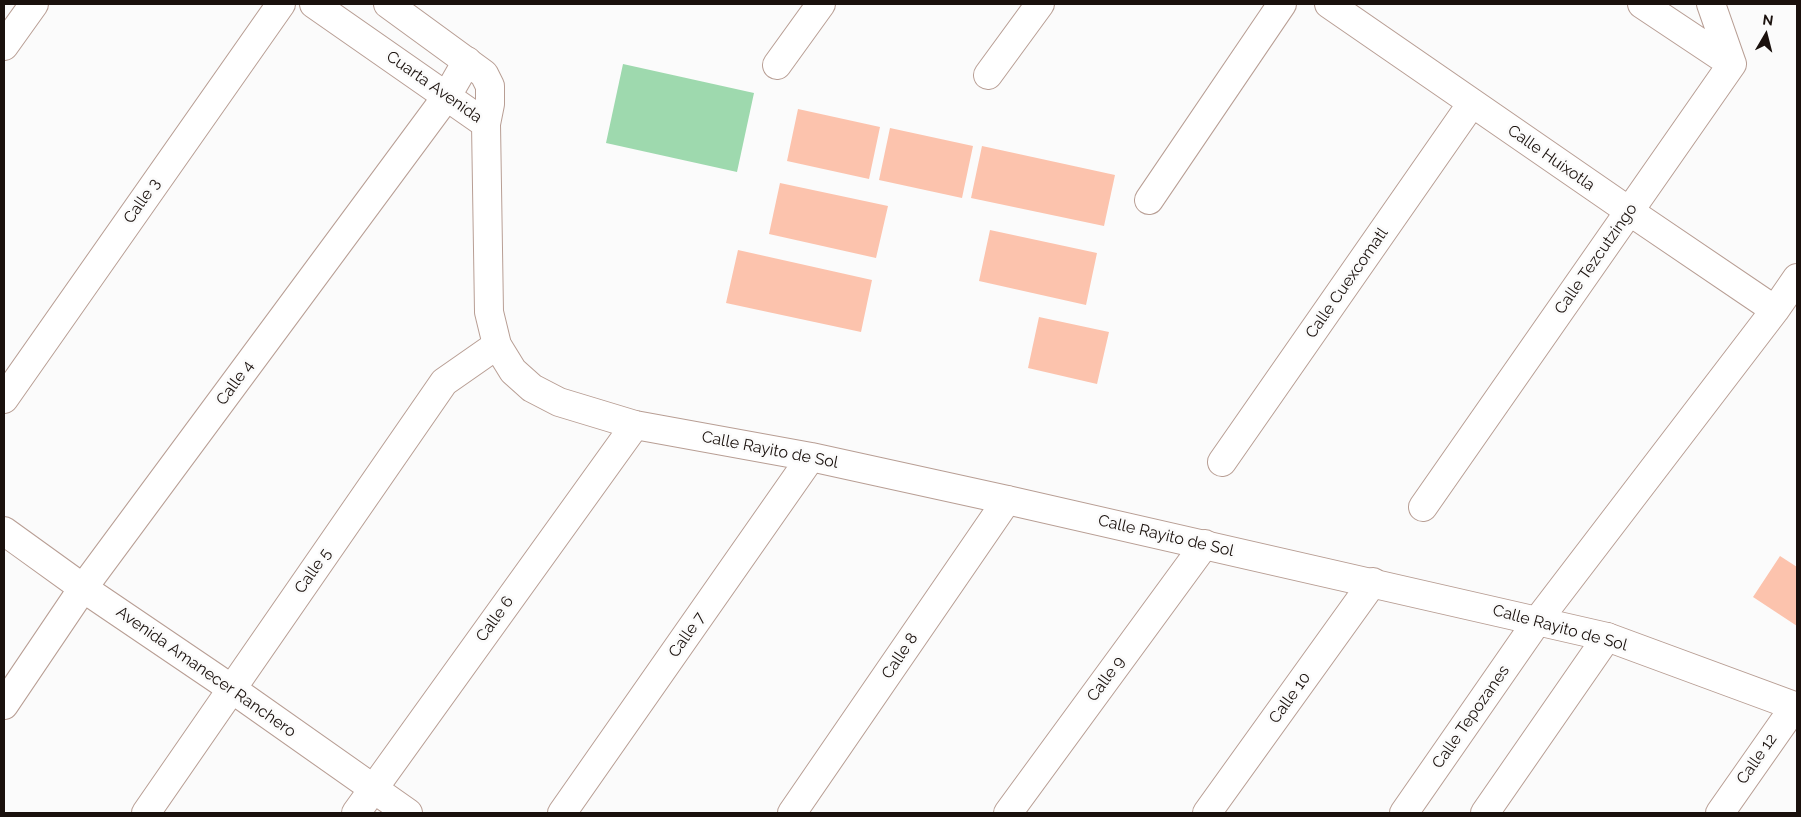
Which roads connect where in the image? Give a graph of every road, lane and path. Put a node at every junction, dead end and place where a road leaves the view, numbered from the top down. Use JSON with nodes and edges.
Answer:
{"nodes":[{"id":1,"x":34,"y":4,"type":"edge"},
{"id":2,"x":281,"y":4,"type":"edge"},
{"id":3,"x":314,"y":4,"type":"edge"},
{"id":4,"x":388,"y":4,"type":"edge"},
{"id":5,"x":820,"y":4,"type":"edge"},
{"id":6,"x":1040,"y":4,"type":"edge"},
{"id":7,"x":1282,"y":4,"type":"edge"},
{"id":8,"x":1329,"y":4,"type":"edge"},
{"id":9,"x":1642,"y":4,"type":"edge"},
{"id":10,"x":1711,"y":4,"type":"edge"},
{"id":11,"x":4,"y":46,"type":"edge"},
{"id":12,"x":467,"y":61,"type":"junction"},
{"id":13,"x":1732,"y":64,"type":"junction"},
{"id":14,"x":777,"y":65,"type":"dead end"},
{"id":15,"x":988,"y":75,"type":"dead end"},
{"id":16,"x":447,"y":96,"type":"junction"},
{"id":17,"x":1472,"y":103,"type":"junction"},
{"id":18,"x":486,"y":124,"type":"junction"},
{"id":19,"x":1149,"y":200,"type":"dead end"},
{"id":20,"x":1629,"y":211,"type":"junction"},
{"id":21,"x":1797,"y":278,"type":"edge"},
{"id":22,"x":1775,"y":310,"type":"junction"},
{"id":23,"x":497,"y":346,"type":"junction"},
{"id":24,"x":4,"y":398,"type":"edge"},
{"id":25,"x":635,"y":425,"type":"junction"},
{"id":26,"x":811,"y":457,"type":"junction"},
{"id":27,"x":1222,"y":462,"type":"dead end"},
{"id":28,"x":1007,"y":500,"type":"junction"},
{"id":29,"x":1423,"y":507,"type":"dead end"},
{"id":30,"x":4,"y":531,"type":"edge"},
{"id":31,"x":1205,"y":544,"type":"junction"},
{"id":32,"x":1373,"y":582,"type":"junction"},
{"id":33,"x":83,"y":588,"type":"junction"},
{"id":34,"x":1538,"y":620,"type":"junction"},
{"id":35,"x":1607,"y":637,"type":"junction"},
{"id":36,"x":232,"y":689,"type":"junction"},
{"id":37,"x":4,"y":705,"type":"edge"},
{"id":38,"x":1796,"y":706,"type":"edge"},
{"id":39,"x":373,"y":789,"type":"junction"},
{"id":40,"x":146,"y":813,"type":"edge"},
{"id":41,"x":356,"y":813,"type":"edge"},
{"id":42,"x":408,"y":813,"type":"edge"},
{"id":43,"x":562,"y":813,"type":"edge"},
{"id":44,"x":792,"y":813,"type":"edge"},
{"id":45,"x":1008,"y":813,"type":"edge"},
{"id":46,"x":1207,"y":813,"type":"edge"},
{"id":47,"x":1404,"y":813,"type":"edge"},
{"id":48,"x":1485,"y":813,"type":"edge"},
{"id":49,"x":1720,"y":813,"type":"edge"}],
"edges":[{"from":1,"to":11,"type":"street"},
{"from":2,"to":24,"type":"street","name":"Calle 3"},
{"from":3,"to":16,"type":"street","name":"Cuarta Avenida"},
{"from":4,"to":12,"type":"street","name":"Cuarta Avenida"},
{"from":5,"to":14,"type":"street"},
{"from":6,"to":15,"type":"street"},
{"from":7,"to":19,"type":"street"},
{"from":8,"to":17,"type":"street","name":"Calle Huixotla"},
{"from":9,"to":13,"type":"street"},
{"from":10,"to":13,"type":"street"},
{"from":12,"to":16,"type":"street","name":"Calle 4"},
{"from":12,"to":18,"type":"street","name":"Cuarta Avenida"},
{"from":13,"to":20,"type":"street","name":"Calle Tezcutzingo"},
{"from":16,"to":18,"type":"street","name":"Cuarta Avenida"},
{"from":16,"to":33,"type":"street","name":"Calle 4"},
{"from":17,"to":20,"type":"street","name":"Calle Huixotla"},
{"from":17,"to":27,"type":"street","name":"Calle Cuexcomatl"},
{"from":18,"to":23,"type":"street"},
{"from":20,"to":22,"type":"street","name":"Calle Huixotla"},
{"from":20,"to":29,"type":"street","name":"Calle Tezcutzingo"},
{"from":21,"to":22,"type":"street"},
{"from":22,"to":34,"type":"street"},
{"from":23,"to":25,"type":"street","name":"Calle Rayito de Sol"},
{"from":23,"to":36,"type":"street","name":"Calle 5"},
{"from":25,"to":26,"type":"street","name":"Calle Rayito de Sol"},
{"from":25,"to":39,"type":"street","name":"Calle 6"},
{"from":26,"to":28,"type":"street","name":"Calle Rayito de Sol"},
{"from":26,"to":43,"type":"street","name":"Calle 7"},
{"from":28,"to":31,"type":"street","name":"Calle Rayito de Sol"},
{"from":28,"to":44,"type":"street","name":"Calle 8"},
{"from":30,"to":33,"type":"street","name":"Avenida Amanecer Ranchero"},
{"from":31,"to":32,"type":"street","name":"Calle Rayito de Sol"},
{"from":31,"to":45,"type":"street","name":"Calle 9"},
{"from":32,"to":34,"type":"street","name":"Calle Rayito de Sol"},
{"from":32,"to":46,"type":"street","name":"Calle 10"},
{"from":33,"to":36,"type":"street","name":"Avenida Amanecer Ranchero"},
{"from":33,"to":37,"type":"street","name":"Calle 4"},
{"from":34,"to":35,"type":"street","name":"Calle Rayito de Sol"},
{"from":34,"to":47,"type":"street","name":"Calle Tepozanes"},
{"from":35,"to":38,"type":"street","name":"Calle Rayito de Sol"},
{"from":35,"to":48,"type":"street"},
{"from":36,"to":39,"type":"street","name":"Avenida Amanecer Ranchero"},
{"from":36,"to":40,"type":"street","name":"Calle 5"},
{"from":38,"to":49,"type":"street","name":"Calle 12"},
{"from":39,"to":41,"type":"street","name":"Calle 6"},
{"from":39,"to":42,"type":"street","name":"Avenida Amanecer Ranchero"}]}
